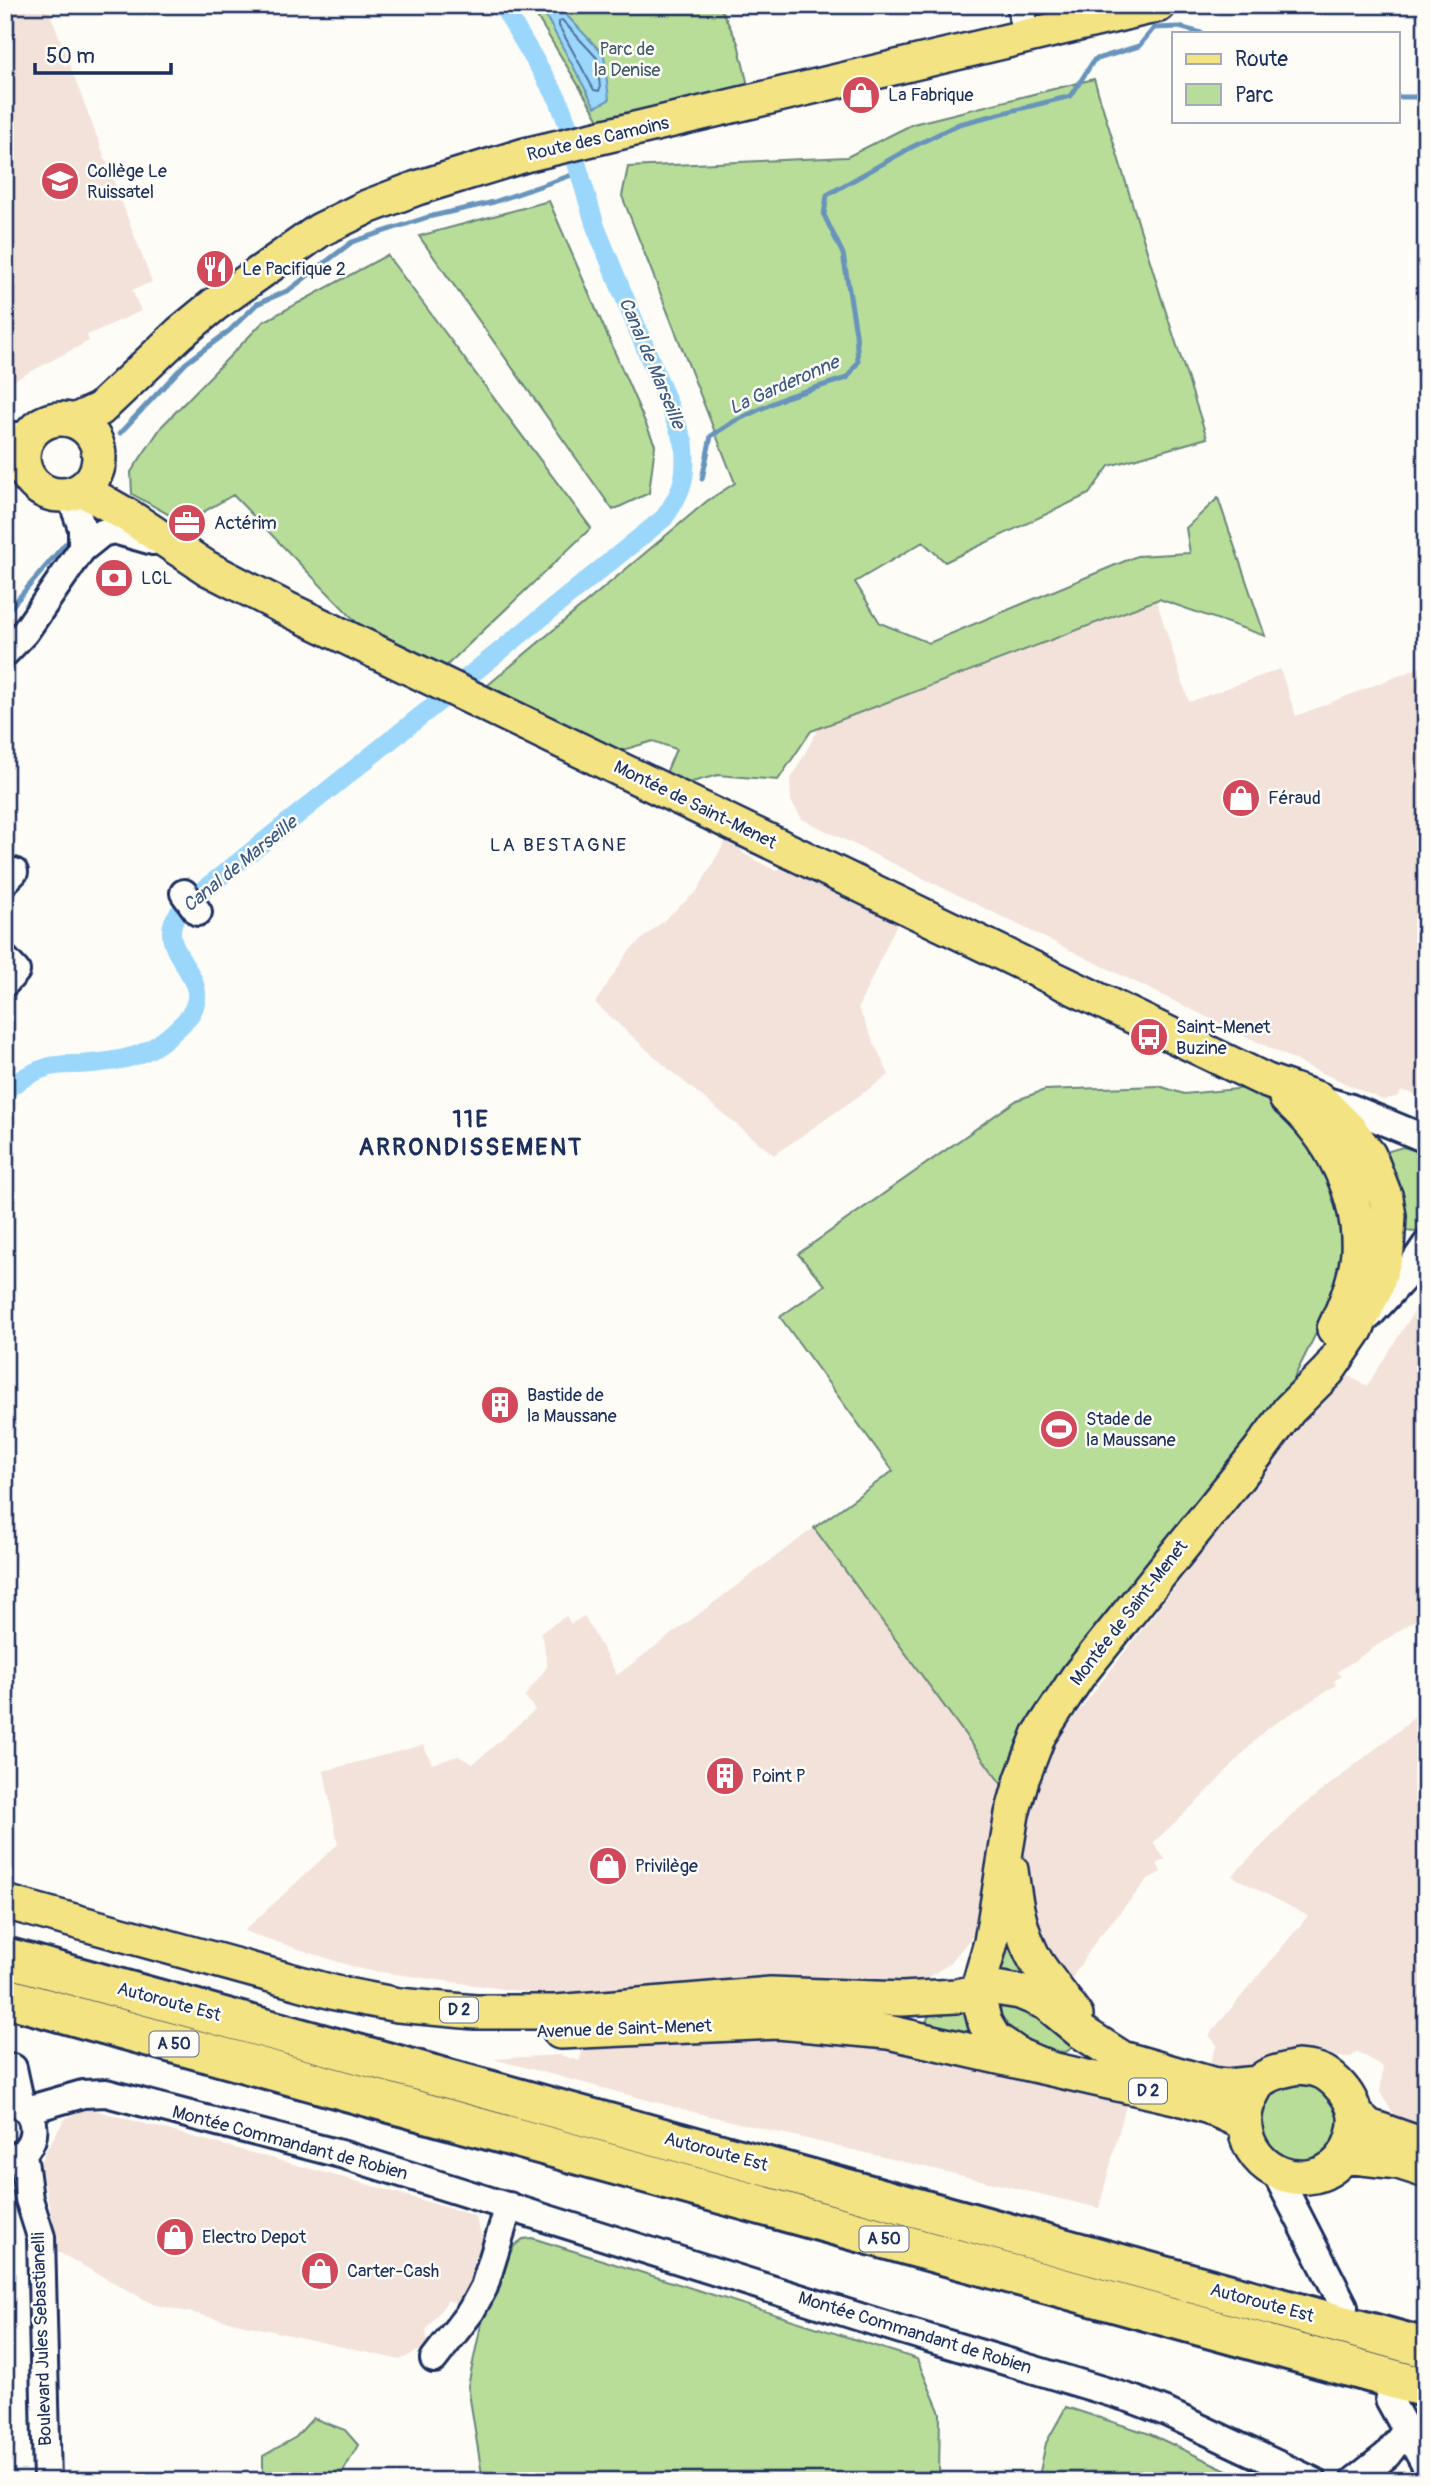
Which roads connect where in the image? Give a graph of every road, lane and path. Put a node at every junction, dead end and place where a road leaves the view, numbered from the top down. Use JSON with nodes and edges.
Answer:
{"nodes":[{"id":1,"x":1159,"y":5,"type":"edge"},
{"id":2,"x":1024,"y":21,"type":"edge"},
{"id":3,"x":89,"y":422,"type":"junction"},
{"id":4,"x":18,"y":436,"type":"edge"},
{"id":5,"x":16,"y":469,"type":"edge"},
{"id":6,"x":83,"y":486,"type":"junction"},
{"id":7,"x":82,"y":549,"type":"junction"},
{"id":8,"x":175,"y":549,"type":"junction"},
{"id":9,"x":5,"y":653,"type":"edge"},
{"id":10,"x":5,"y":959,"type":"edge"},
{"id":11,"x":5,"y":983,"type":"edge"},
{"id":12,"x":1266,"y":1081,"type":"junction"},
{"id":13,"x":1320,"y":1099,"type":"junction"},
{"id":14,"x":1422,"y":1138,"type":"edge"},
{"id":15,"x":1369,"y":1155,"type":"junction"},
{"id":16,"x":1353,"y":1202,"type":"junction"},
{"id":17,"x":1388,"y":1240,"type":"junction"},
{"id":18,"x":1426,"y":1243,"type":"edge"},
{"id":19,"x":1356,"y":1330,"type":"junction"},
{"id":20,"x":1293,"y":1406,"type":"junction"},
{"id":21,"x":1008,"y":1843,"type":"junction"},
{"id":22,"x":5,"y":1902,"type":"edge"},
{"id":23,"x":5,"y":1918,"type":"edge"},
{"id":24,"x":991,"y":1942,"type":"junction"},
{"id":25,"x":5,"y":1957,"type":"edge"},
{"id":26,"x":977,"y":1992,"type":"junction"},
{"id":27,"x":5,"y":1997,"type":"edge"},
{"id":28,"x":926,"y":1998,"type":"junction"},
{"id":29,"x":1106,"y":2049,"type":"junction"},
{"id":30,"x":1048,"y":2068,"type":"junction"},
{"id":31,"x":1258,"y":2083,"type":"junction"},
{"id":32,"x":17,"y":2093,"type":"edge"},
{"id":33,"x":1355,"y":2114,"type":"junction"},
{"id":34,"x":1244,"y":2123,"type":"junction"},
{"id":35,"x":1426,"y":2146,"type":"edge"},
{"id":36,"x":11,"y":2159,"type":"edge"},
{"id":37,"x":1333,"y":2165,"type":"junction"},
{"id":38,"x":1426,"y":2171,"type":"edge"},
{"id":39,"x":1276,"y":2173,"type":"junction"},
{"id":40,"x":509,"y":2206,"type":"junction"},
{"id":41,"x":1305,"y":2232,"type":"junction"},
{"id":42,"x":1345,"y":2306,"type":"dead end"},
{"id":43,"x":1426,"y":2348,"type":"edge"},
{"id":44,"x":434,"y":2359,"type":"dead end"},
{"id":45,"x":1426,"y":2388,"type":"edge"},
{"id":46,"x":1389,"y":2399,"type":"dead end"},
{"id":47,"x":1405,"y":2432,"type":"junction"},
{"id":48,"x":1426,"y":2466,"type":"edge"},
{"id":49,"x":47,"y":2481,"type":"edge"},
{"id":50,"x":1312,"y":2481,"type":"edge"},
{"id":51,"x":1354,"y":2481,"type":"edge"}],
"edges":[{"from":1,"to":2,"type":"main road","name":"Route des Camoins"},
{"from":2,"to":3,"type":"main road","name":"Route des Camoins"},
{"from":3,"to":4,"type":"main road"},
{"from":3,"to":6,"type":"main road"},
{"from":4,"to":5,"type":"main road"},
{"from":5,"to":6,"type":"main road"},
{"from":6,"to":7,"type":"street"},
{"from":6,"to":8,"type":"main road","name":"Montée de Saint-Menet"},
{"from":7,"to":8,"type":"street"},
{"from":7,"to":9,"type":"street"},
{"from":8,"to":12,"type":"main road","name":"Montée de Saint-Menet"},
{"from":10,"to":11,"type":"street"},
{"from":12,"to":13,"type":"main road","name":"Montée de Saint-Menet"},
{"from":12,"to":16,"type":"main road","name":"Montée de Saint-Menet"},
{"from":13,"to":14,"type":"street"},
{"from":13,"to":15,"type":"main road","name":"Montée de Saint-Menet"},
{"from":14,"to":15,"type":"street"},
{"from":15,"to":16,"type":"street","name":"Montée de Saint-Menet"},
{"from":15,"to":17,"type":"main road","name":"Montée de Saint-Menet"},
{"from":16,"to":17,"type":"street","name":"Montée de Saint-Menet"},
{"from":16,"to":20,"type":"main road","name":"Montée de Saint-Menet"},
{"from":17,"to":18,"type":"street","name":"Montée de Saint-Menet"},
{"from":17,"to":19,"type":"main road","name":"Montée de Saint-Menet"},
{"from":18,"to":19,"type":"street","name":"Montée de Saint-Menet"},
{"from":19,"to":20,"type":"main road","name":"Montée de Saint-Menet"},
{"from":20,"to":21,"type":"main road","name":"Montée de Saint-Menet"},
{"from":21,"to":24,"type":"main road","name":"Montée de Saint-Menet"},
{"from":21,"to":29,"type":"main road","name":"Montée de Saint-Menet"},
{"from":22,"to":28,"type":"main road","name":"Avenue de Saint-Menet","number":"D 2"},
{"from":23,"to":30,"type":"main road","name":"Avenue de Saint-Menet","number":"D 2"},
{"from":24,"to":26,"type":"main road","name":"Montée de Saint-Menet"},
{"from":24,"to":28,"type":"main road","name":"Montée de Saint-Menet"},
{"from":25,"to":43,"type":"highway","name":"Autoroute Est","number":"A 50"},
{"from":26,"to":28,"type":"main road","number":"D 2"},
{"from":26,"to":29,"type":"main road","number":"D 2"},
{"from":26,"to":30,"type":"main road"},
{"from":27,"to":45,"type":"highway","number":"A 50"},
{"from":29,"to":31,"type":"main road","number":"D 2"},
{"from":30,"to":34,"type":"main road","name":"Avenue de Saint-Menet","number":"D 2"},
{"from":31,"to":33,"type":"main road"},
{"from":31,"to":34,"type":"main road"},
{"from":32,"to":36,"type":"street","name":"Montée Commandant de Robien"},
{"from":32,"to":40,"type":"street","name":"Montée Commandant de Robien"},
{"from":33,"to":35,"type":"main road"},
{"from":33,"to":37,"type":"main road"},
{"from":34,"to":39,"type":"main road"},
{"from":36,"to":49,"type":"street","name":"Boulevard Jules Sebastianelli"},
{"from":37,"to":38,"type":"main road"},
{"from":37,"to":39,"type":"main road"},
{"from":37,"to":41,"type":"street"},
{"from":39,"to":41,"type":"street"},
{"from":40,"to":44,"type":"street"},
{"from":40,"to":50,"type":"street","name":"Montée Commandant de Robien"},
{"from":41,"to":42,"type":"street"},
{"from":46,"to":47,"type":"street"},
{"from":47,"to":48,"type":"street"},
{"from":47,"to":51,"type":"street"}]}
